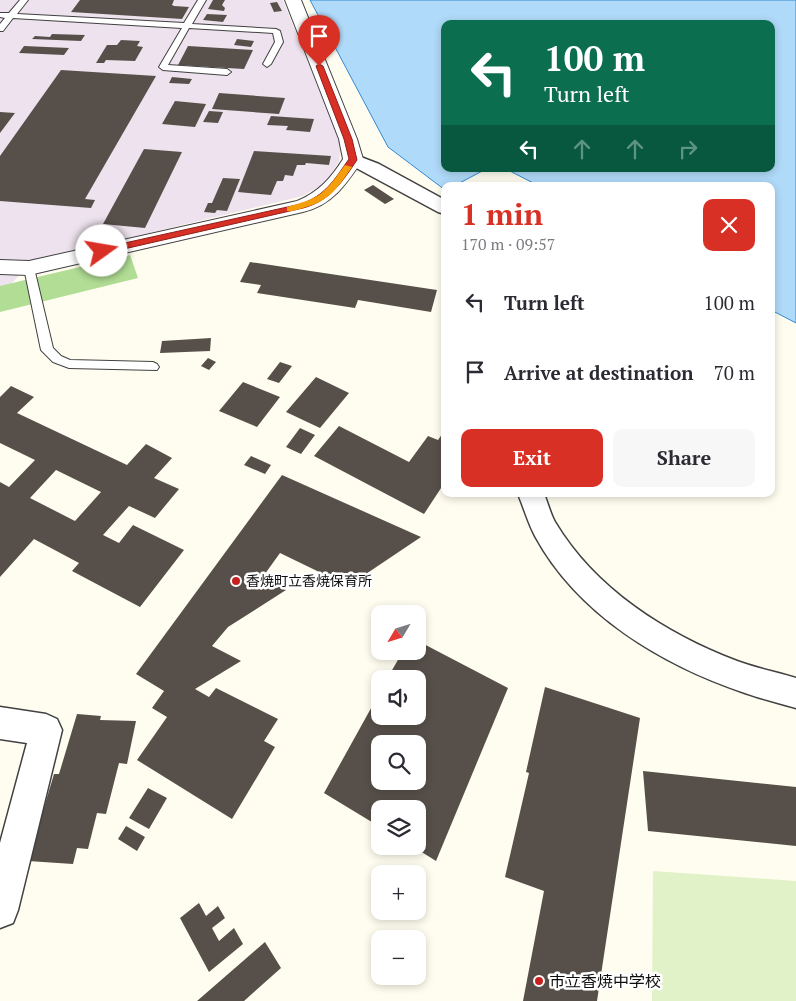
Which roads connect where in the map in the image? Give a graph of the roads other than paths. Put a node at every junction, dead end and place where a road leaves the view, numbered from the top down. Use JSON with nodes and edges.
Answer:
{"nodes":[{"id":1,"x":24,"y":0,"type":"edge"},
{"id":2,"x":202,"y":0,"type":"edge"},
{"id":3,"x":293,"y":0,"type":"edge"},
{"id":4,"x":0,"y":15,"type":"edge"},
{"id":5,"x":11,"y":15,"type":"junction"},
{"id":6,"x":186,"y":26,"type":"junction"},
{"id":7,"x":0,"y":29,"type":"edge"},
{"id":8,"x":267,"y":64,"type":"dead end"},
{"id":9,"x":228,"y":72,"type":"dead end"},
{"id":10,"x":353,"y":160,"type":"junction"},
{"id":11,"x":441,"y":206,"type":"edge"},
{"id":12,"x":0,"y":267,"type":"edge"},
{"id":13,"x":30,"y":268,"type":"junction"},
{"id":14,"x":153,"y":367,"type":"dead end"},
{"id":15,"x":532,"y":497,"type":"edge"},
{"id":16,"x":796,"y":693,"type":"edge"},
{"id":17,"x":0,"y":723,"type":"edge"},
{"id":18,"x":11,"y":823,"type":"edge"},
{"id":19,"x":0,"y":910,"type":"edge"}],
"edges":[{"from":1,"to":5,"type":"lane"},
{"from":2,"to":6,"type":"lane"},
{"from":3,"to":10,"type":"street"},
{"from":4,"to":5,"type":"lane"},
{"from":5,"to":6,"type":"lane"},
{"from":5,"to":7,"type":"lane"},
{"from":6,"to":8,"type":"lane"},
{"from":6,"to":9,"type":"lane"},
{"from":10,"to":11,"type":"street"},
{"from":10,"to":13,"type":"street"},
{"from":12,"to":13,"type":"street"},
{"from":13,"to":14,"type":"lane"},
{"from":15,"to":16,"type":"street"},
{"from":17,"to":18,"type":"street"},
{"from":18,"to":19,"type":"street"}]}
